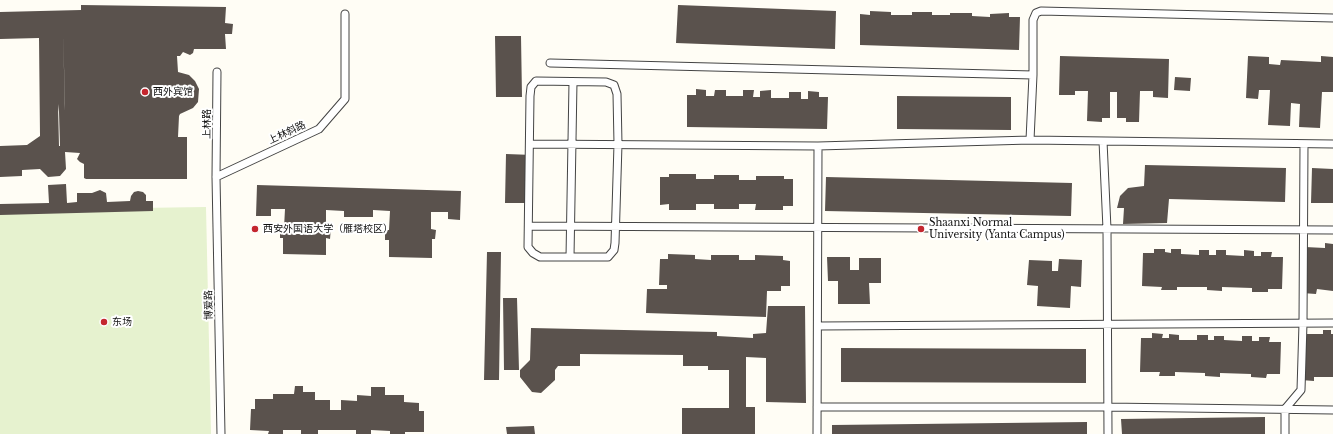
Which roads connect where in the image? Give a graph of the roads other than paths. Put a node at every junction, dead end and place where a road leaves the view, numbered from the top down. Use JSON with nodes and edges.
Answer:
{"nodes":[{"id":1,"x":345,"y":14,"type":"dead end"},
{"id":2,"x":1333,"y":18,"type":"edge"},
{"id":3,"x":550,"y":63,"type":"dead end"},
{"id":4,"x":217,"y":72,"type":"dead end"},
{"id":5,"x":1033,"y":75,"type":"junction"},
{"id":6,"x":573,"y":82,"type":"junction"},
{"id":7,"x":1030,"y":140,"type":"junction"},
{"id":8,"x":1103,"y":141,"type":"junction"},
{"id":9,"x":530,"y":144,"type":"junction"},
{"id":10,"x":572,"y":144,"type":"junction"},
{"id":11,"x":618,"y":144,"type":"junction"},
{"id":12,"x":1304,"y":144,"type":"junction"},
{"id":13,"x":1333,"y":144,"type":"edge"},
{"id":14,"x":818,"y":146,"type":"junction"},
{"id":15,"x":216,"y":177,"type":"junction"},
{"id":16,"x":529,"y":226,"type":"junction"},
{"id":17,"x":570,"y":226,"type":"junction"},
{"id":18,"x":615,"y":226,"type":"junction"},
{"id":19,"x":818,"y":227,"type":"junction"},
{"id":20,"x":1107,"y":229,"type":"junction"},
{"id":21,"x":1303,"y":230,"type":"junction"},
{"id":22,"x":1333,"y":230,"type":"edge"},
{"id":23,"x":570,"y":257,"type":"junction"},
{"id":24,"x":1107,"y":323,"type":"junction"},
{"id":25,"x":1302,"y":323,"type":"junction"},
{"id":26,"x":1333,"y":323,"type":"edge"},
{"id":27,"x":818,"y":326,"type":"junction"},
{"id":28,"x":817,"y":407,"type":"junction"},
{"id":29,"x":1107,"y":407,"type":"junction"},
{"id":30,"x":1285,"y":410,"type":"junction"},
{"id":31,"x":1333,"y":410,"type":"edge"},
{"id":32,"x":221,"y":434,"type":"edge"},
{"id":33,"x":817,"y":434,"type":"edge"},
{"id":34,"x":1108,"y":434,"type":"edge"},
{"id":35,"x":1285,"y":434,"type":"edge"}],
"edges":[{"from":1,"to":15,"type":"lane","name":"上林斜路"},
{"from":2,"to":5,"type":"lane"},
{"from":3,"to":5,"type":"lane"},
{"from":4,"to":15,"type":"lane","name":"上林路"},
{"from":5,"to":7,"type":"lane"},
{"from":6,"to":9,"type":"lane"},
{"from":6,"to":10,"type":"lane"},
{"from":6,"to":11,"type":"lane"},
{"from":7,"to":8,"type":"lane"},
{"from":7,"to":14,"type":"lane"},
{"from":8,"to":12,"type":"lane"},
{"from":8,"to":20,"type":"lane"},
{"from":9,"to":10,"type":"lane"},
{"from":9,"to":16,"type":"lane"},
{"from":10,"to":11,"type":"lane"},
{"from":10,"to":17,"type":"lane"},
{"from":11,"to":14,"type":"lane"},
{"from":11,"to":18,"type":"lane"},
{"from":12,"to":13,"type":"lane"},
{"from":12,"to":21,"type":"lane"},
{"from":14,"to":19,"type":"lane"},
{"from":15,"to":32,"type":"lane","name":"博爱路"},
{"from":16,"to":17,"type":"lane"},
{"from":16,"to":23,"type":"lane"},
{"from":17,"to":18,"type":"lane"},
{"from":17,"to":23,"type":"lane"},
{"from":18,"to":19,"type":"lane"},
{"from":18,"to":23,"type":"lane"},
{"from":19,"to":20,"type":"lane"},
{"from":19,"to":27,"type":"lane"},
{"from":20,"to":21,"type":"lane"},
{"from":20,"to":24,"type":"lane"},
{"from":21,"to":22,"type":"lane"},
{"from":21,"to":25,"type":"lane"},
{"from":24,"to":25,"type":"lane"},
{"from":24,"to":27,"type":"lane"},
{"from":24,"to":29,"type":"lane"},
{"from":25,"to":26,"type":"lane"},
{"from":25,"to":30,"type":"lane"},
{"from":27,"to":28,"type":"lane"},
{"from":28,"to":29,"type":"lane"},
{"from":28,"to":33,"type":"lane"},
{"from":29,"to":30,"type":"lane"},
{"from":29,"to":34,"type":"lane"},
{"from":30,"to":31,"type":"lane"},
{"from":30,"to":35,"type":"lane"}]}
